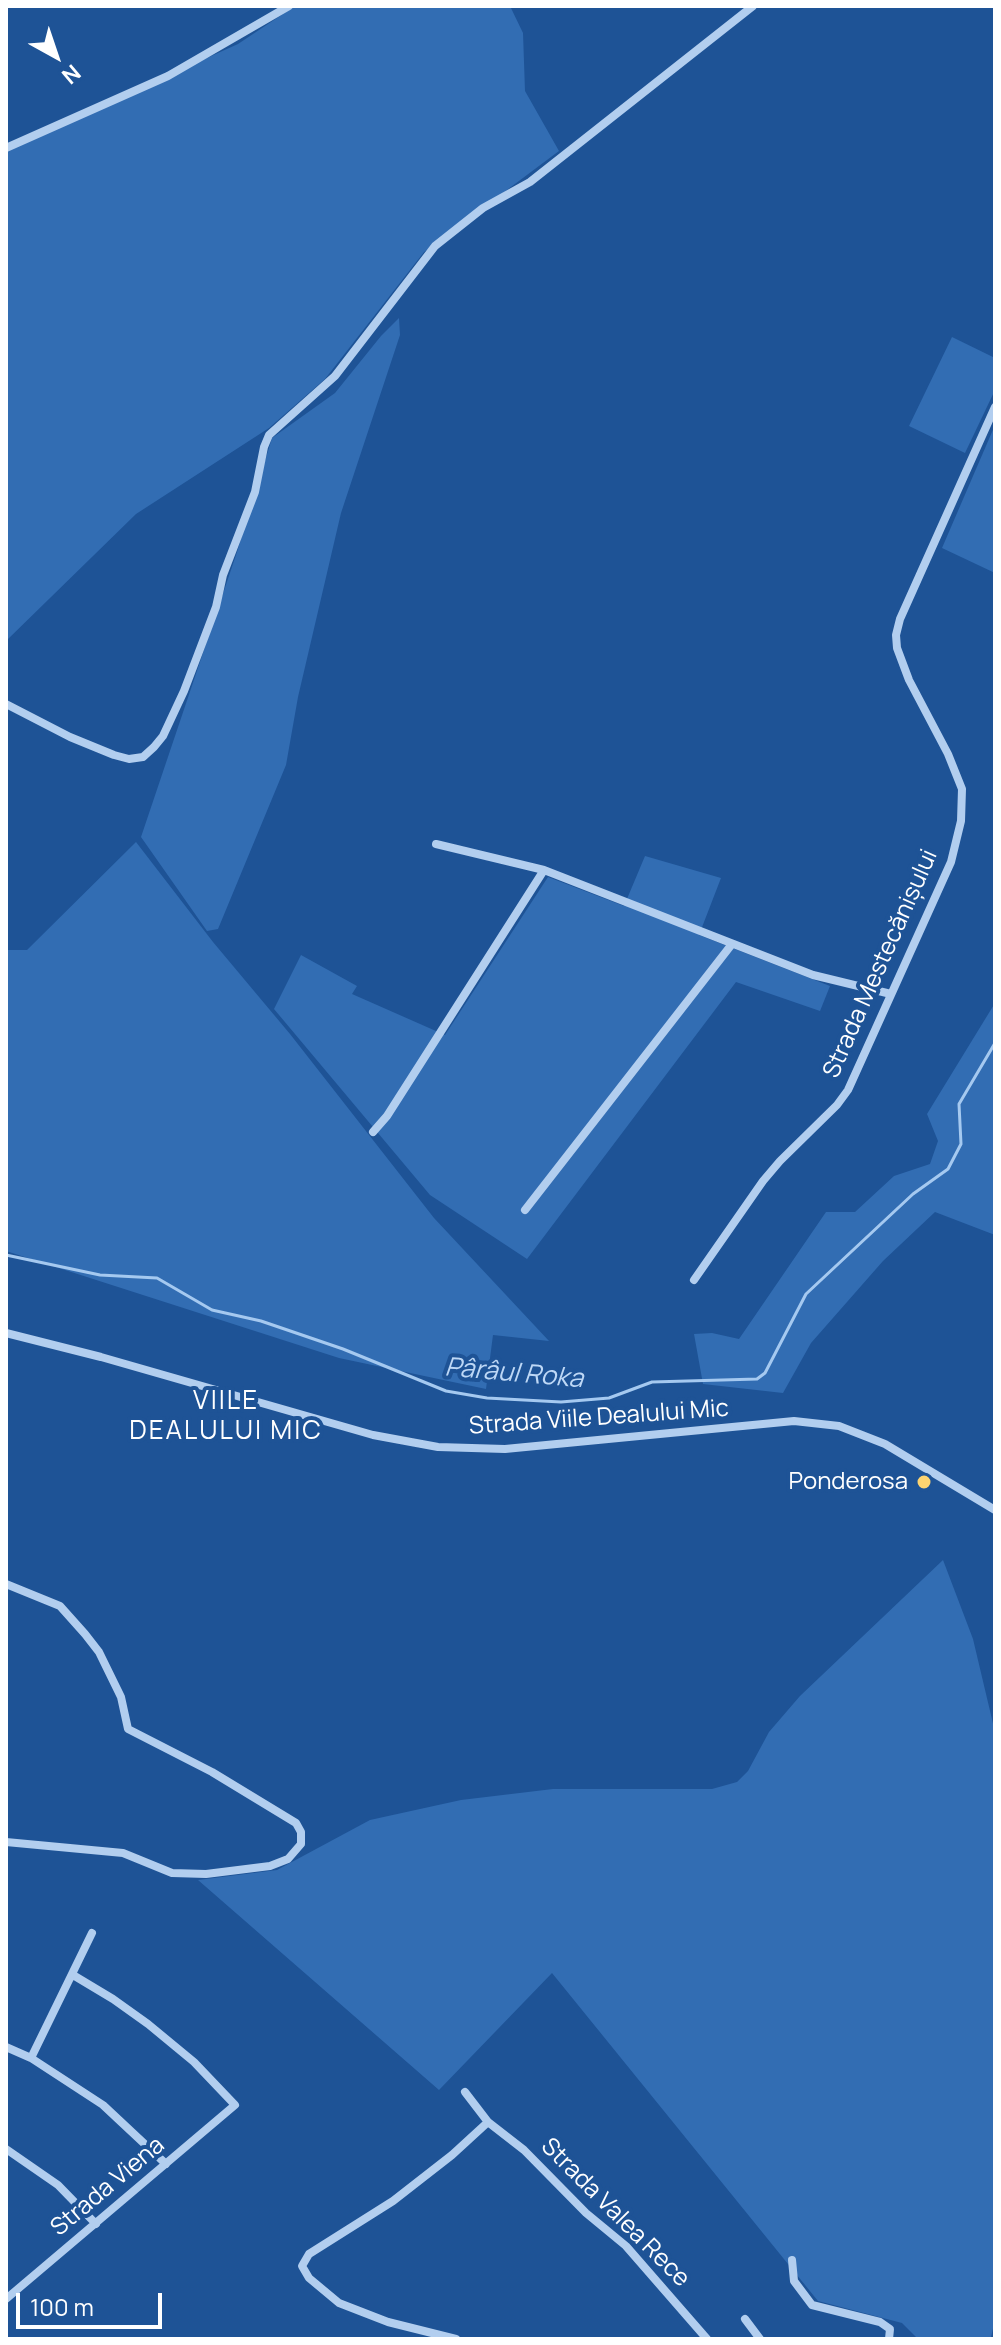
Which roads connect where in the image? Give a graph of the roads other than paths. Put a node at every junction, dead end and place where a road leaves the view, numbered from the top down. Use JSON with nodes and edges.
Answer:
{"nodes":[{"id":1,"x":289,"y":6,"type":"edge"},
{"id":2,"x":753,"y":6,"type":"edge"},
{"id":3,"x":6,"y":148,"type":"edge"},
{"id":4,"x":995,"y":407,"type":"edge"},
{"id":5,"x":6,"y":704,"type":"edge"},
{"id":6,"x":436,"y":844,"type":"dead end"},
{"id":7,"x":544,"y":870,"type":"junction"},
{"id":8,"x":732,"y":944,"type":"junction"},
{"id":9,"x":891,"y":994,"type":"junction"},
{"id":10,"x":373,"y":1132,"type":"dead end"},
{"id":11,"x":525,"y":1210,"type":"dead end"},
{"id":12,"x":694,"y":1280,"type":"dead end"},
{"id":13,"x":6,"y":1333,"type":"edge"},
{"id":14,"x":995,"y":1510,"type":"edge"},
{"id":15,"x":6,"y":1584,"type":"edge"},
{"id":16,"x":6,"y":1842,"type":"edge"},
{"id":17,"x":92,"y":1933,"type":"dead end"},
{"id":18,"x":73,"y":1975,"type":"junction"},
{"id":19,"x":6,"y":2047,"type":"edge"},
{"id":20,"x":31,"y":2058,"type":"junction"},
{"id":21,"x":465,"y":2092,"type":"dead end"},
{"id":22,"x":488,"y":2122,"type":"junction"},
{"id":23,"x":6,"y":2149,"type":"edge"},
{"id":24,"x":166,"y":2164,"type":"junction"},
{"id":25,"x":96,"y":2224,"type":"junction"},
{"id":26,"x":792,"y":2260,"type":"dead end"},
{"id":27,"x":6,"y":2299,"type":"edge"},
{"id":28,"x":745,"y":2319,"type":"dead end"},
{"id":29,"x":456,"y":2339,"type":"edge"},
{"id":30,"x":707,"y":2339,"type":"edge"},
{"id":31,"x":760,"y":2339,"type":"edge"},
{"id":32,"x":889,"y":2339,"type":"edge"}],
"edges":[{"from":1,"to":3,"type":"street"},
{"from":2,"to":5,"type":"street"},
{"from":4,"to":9,"type":"street","name":"Strada Mestecănișului"},
{"from":6,"to":7,"type":"street"},
{"from":7,"to":8,"type":"street"},
{"from":7,"to":10,"type":"street"},
{"from":8,"to":9,"type":"street"},
{"from":8,"to":11,"type":"street"},
{"from":9,"to":12,"type":"street","name":"Strada Mestecănișului"},
{"from":13,"to":14,"type":"street","name":"Strada Viile Dealului Mic"},
{"from":15,"to":16,"type":"street"},
{"from":17,"to":18,"type":"street"},
{"from":18,"to":20,"type":"street"},
{"from":18,"to":24,"type":"street","name":"Strada Viena"},
{"from":19,"to":20,"type":"street"},
{"from":20,"to":24,"type":"street"},
{"from":21,"to":22,"type":"street","name":"Strada Valea Rece"},
{"from":22,"to":29,"type":"street"},
{"from":22,"to":30,"type":"street","name":"Strada Valea Rece"},
{"from":23,"to":25,"type":"street"},
{"from":24,"to":25,"type":"street","name":"Strada Viena"},
{"from":25,"to":27,"type":"street","name":"Strada Viena"},
{"from":26,"to":32,"type":"street"},
{"from":28,"to":31,"type":"street"}]}
